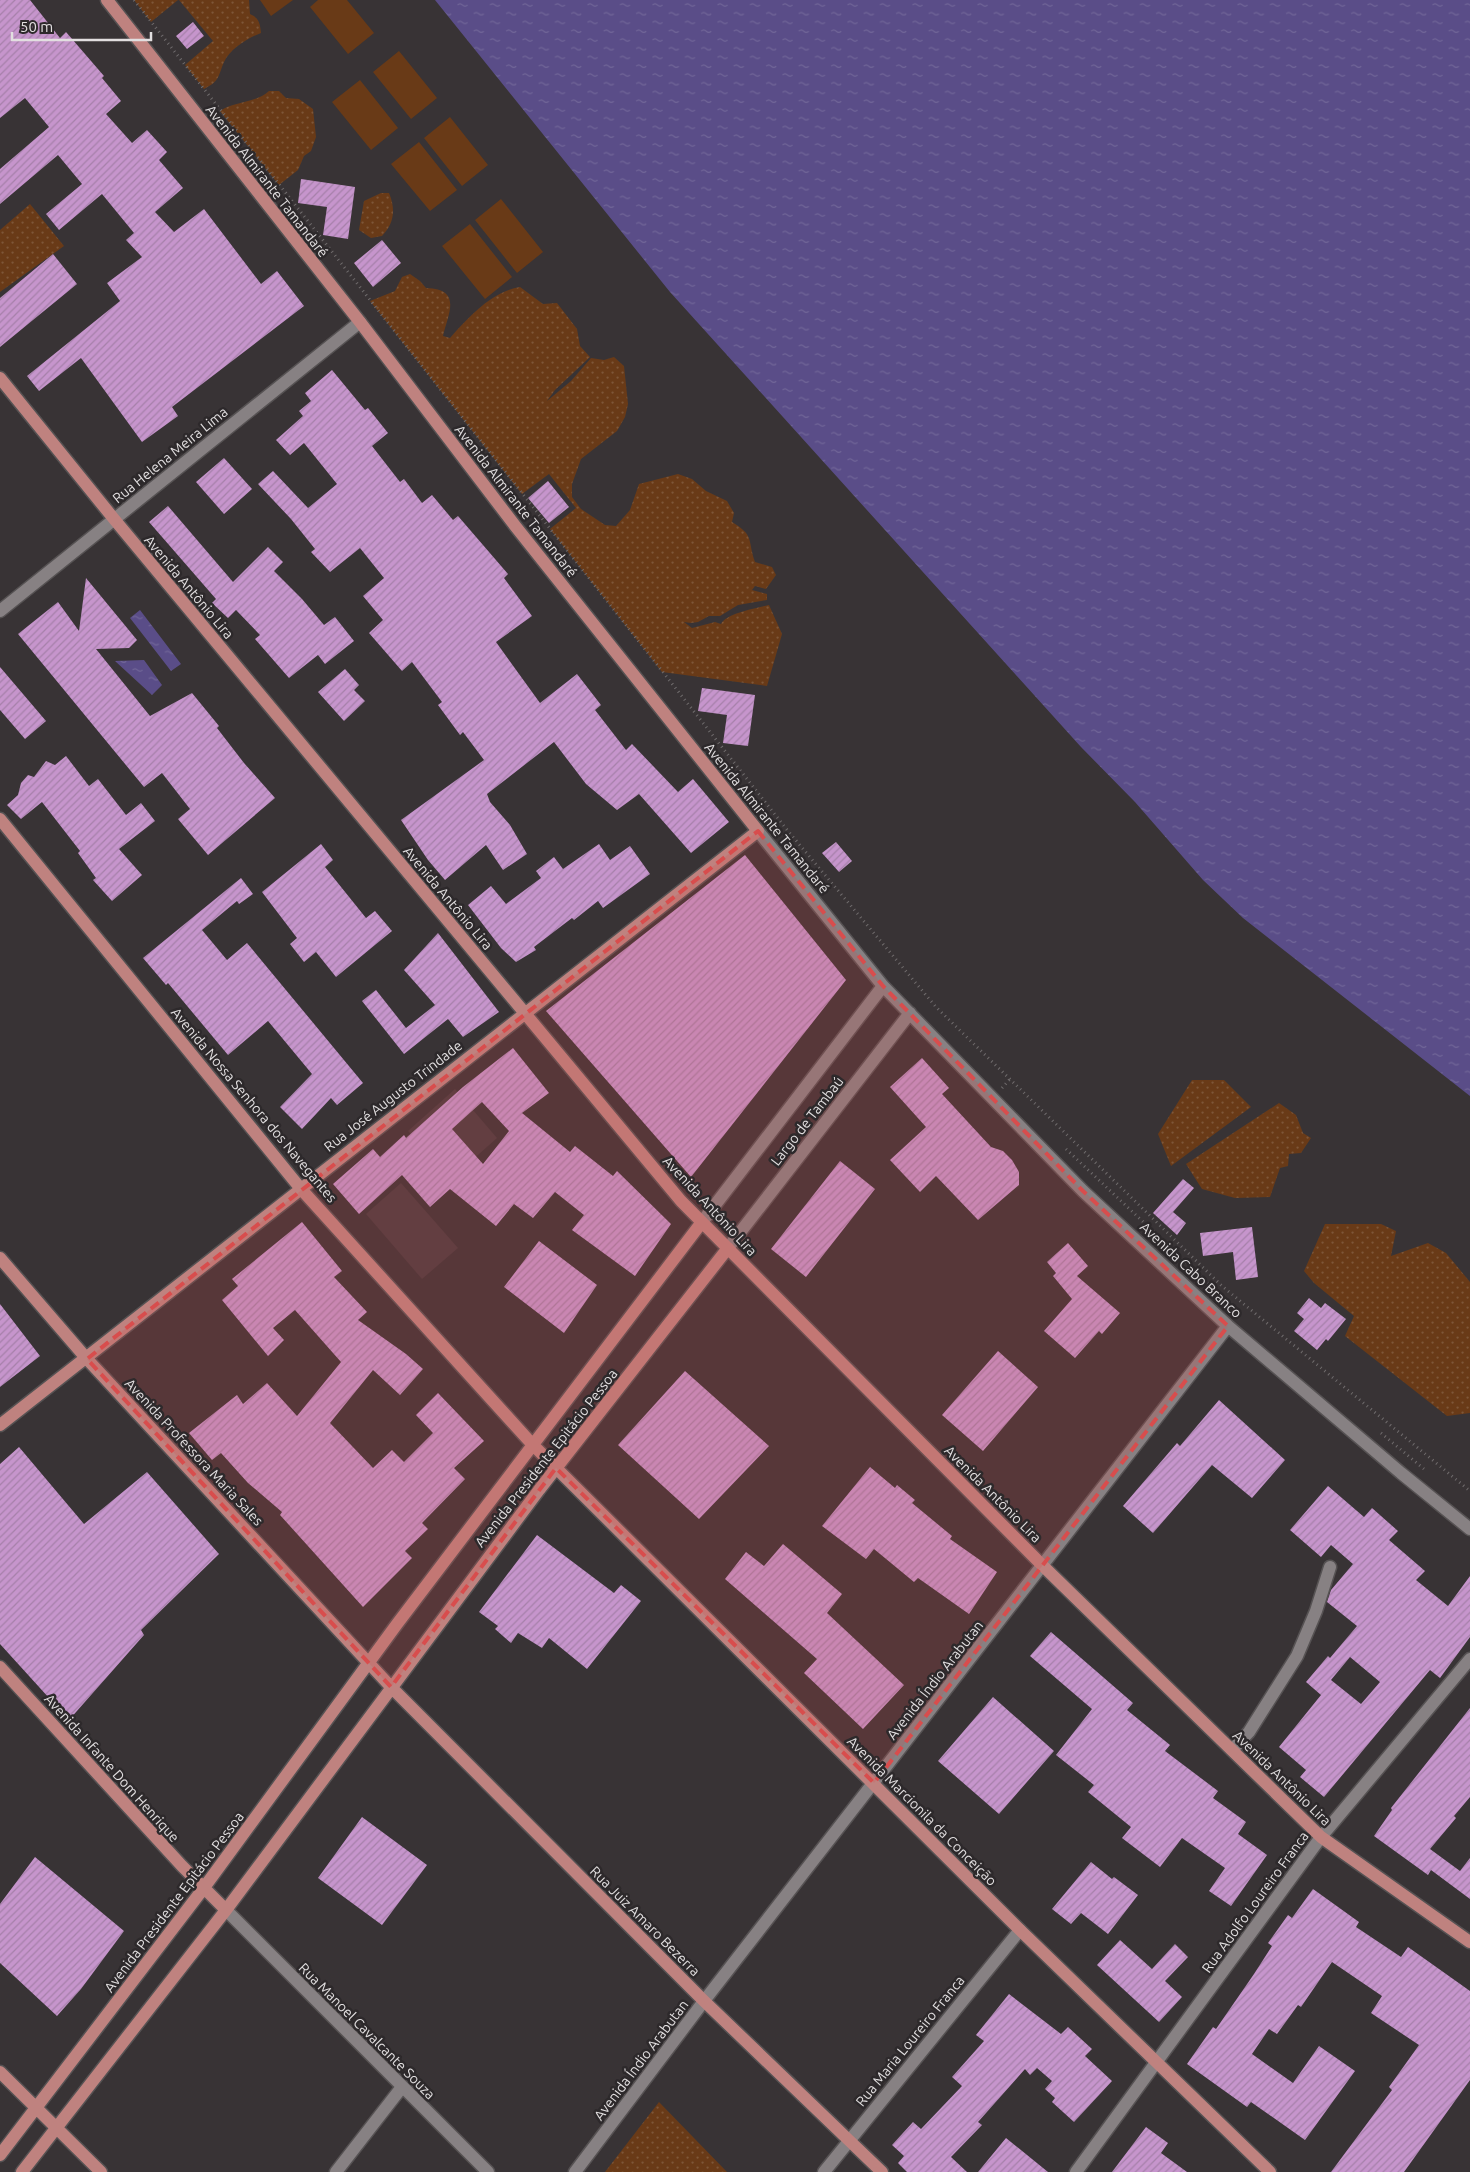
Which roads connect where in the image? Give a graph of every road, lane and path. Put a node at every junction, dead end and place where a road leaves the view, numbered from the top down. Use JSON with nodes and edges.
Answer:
{"nodes":[{"id":1,"x":106,"y":0,"type":"edge"},
{"id":2,"x":134,"y":0,"type":"edge"},
{"id":3,"x":360,"y":322,"type":"junction"},
{"id":4,"x":0,"y":378,"type":"edge"},
{"id":5,"x":114,"y":519,"type":"junction"},
{"id":6,"x":0,"y":611,"type":"edge"},
{"id":7,"x":0,"y":820,"type":"edge"},
{"id":8,"x":758,"y":831,"type":"junction"},
{"id":9,"x":884,"y":986,"type":"junction"},
{"id":10,"x":524,"y":1013,"type":"junction"},
{"id":11,"x":910,"y":1013,"type":"junction"},
{"id":12,"x":995,"y":1081,"type":"dead end"},
{"id":13,"x":1009,"y":1095,"type":"dead end"},
{"id":14,"x":1059,"y":1142,"type":"dead end"},
{"id":15,"x":301,"y":1188,"type":"junction"},
{"id":16,"x":702,"y":1222,"type":"junction"},
{"id":17,"x":728,"y":1248,"type":"junction"},
{"id":18,"x":0,"y":1258,"type":"edge"},
{"id":19,"x":1230,"y":1320,"type":"junction"},
{"id":20,"x":87,"y":1359,"type":"junction"},
{"id":21,"x":0,"y":1425,"type":"edge"},
{"id":22,"x":1380,"y":1432,"type":"dead end"},
{"id":23,"x":532,"y":1444,"type":"junction"},
{"id":24,"x":556,"y":1468,"type":"junction"},
{"id":25,"x":1425,"y":1470,"type":"dead end"},
{"id":26,"x":1470,"y":1491,"type":"edge"},
{"id":27,"x":1470,"y":1529,"type":"edge"},
{"id":28,"x":1042,"y":1565,"type":"junction"},
{"id":29,"x":1330,"y":1567,"type":"dead end"},
{"id":30,"x":1470,"y":1660,"type":"edge"},
{"id":31,"x":368,"y":1664,"type":"junction"},
{"id":32,"x":0,"y":1667,"type":"edge"},
{"id":33,"x":391,"y":1688,"type":"junction"},
{"id":34,"x":1232,"y":1750,"type":"junction"},
{"id":35,"x":874,"y":1783,"type":"junction"},
{"id":36,"x":1321,"y":1837,"type":"junction"},
{"id":37,"x":203,"y":1889,"type":"junction"},
{"id":38,"x":226,"y":1910,"type":"junction"},
{"id":39,"x":1020,"y":1930,"type":"junction"},
{"id":40,"x":1470,"y":1942,"type":"edge"},
{"id":41,"x":704,"y":2001,"type":"junction"},
{"id":42,"x":1158,"y":2061,"type":"junction"},
{"id":43,"x":0,"y":2072,"type":"edge"},
{"id":44,"x":402,"y":2087,"type":"junction"},
{"id":45,"x":36,"y":2109,"type":"junction"},
{"id":46,"x":57,"y":2127,"type":"junction"},
{"id":47,"x":849,"y":2141,"type":"junction"},
{"id":48,"x":0,"y":2155,"type":"edge"},
{"id":49,"x":22,"y":2172,"type":"edge"},
{"id":50,"x":101,"y":2172,"type":"edge"},
{"id":51,"x":336,"y":2172,"type":"edge"},
{"id":52,"x":488,"y":2172,"type":"edge"},
{"id":53,"x":576,"y":2172,"type":"edge"},
{"id":54,"x":824,"y":2172,"type":"edge"},
{"id":55,"x":882,"y":2172,"type":"edge"},
{"id":56,"x":1076,"y":2172,"type":"edge"},
{"id":57,"x":1270,"y":2172,"type":"edge"}],
"edges":[{"from":1,"to":3,"type":"main road","name":"Avenida Almirante Tamandaré"},
{"from":2,"to":26,"type":"path"},
{"from":3,"to":5,"type":"street","name":"Rua Helena Meira Lima"},
{"from":3,"to":8,"type":"main road","name":"Avenida Almirante Tamandaré"},
{"from":4,"to":5,"type":"main road","name":"Avenida Antônio Lira"},
{"from":5,"to":6,"type":"street","name":"Rua Helena Meira Lima"},
{"from":5,"to":10,"type":"main road","name":"Avenida Antônio Lira"},
{"from":7,"to":15,"type":"main road","name":"Avenida Nossa Senhora dos Navegantes"},
{"from":8,"to":9,"type":"street","name":"Avenida Almirante Tamandaré"},
{"from":8,"to":10,"type":"main road","name":"Rua José Augusto Trindade"},
{"from":9,"to":11,"type":"street","name":"Avenida Almirante Tamandaré"},
{"from":9,"to":16,"type":"street","name":"Largo de Tambaú"},
{"from":10,"to":15,"type":"main road","name":"Rua José Augusto Trindade"},
{"from":10,"to":16,"type":"main road","name":"Avenida Antônio Lira"},
{"from":11,"to":17,"type":"street","name":"Largo de Tambaú"},
{"from":11,"to":19,"type":"street","name":"Avenida Cabo Branco"},
{"from":12,"to":13,"type":"path"},
{"from":14,"to":19,"type":"path"},
{"from":15,"to":20,"type":"main road","name":"Rua José Augusto Trindade"},
{"from":15,"to":23,"type":"main road","name":"Avenida Nossa Senhora dos Navegantes"},
{"from":16,"to":17,"type":"main road","name":"Avenida Antônio Lira"},
{"from":16,"to":23,"type":"main road","name":"Avenida Presidente Epitácio Pessoa"},
{"from":17,"to":24,"type":"main road","name":"Avenida Presidente Epitácio Pessoa"},
{"from":17,"to":28,"type":"main road","name":"Avenida Antônio Lira"},
{"from":18,"to":20,"type":"main road","name":"Avenida Professora Maria Sales"},
{"from":19,"to":27,"type":"street","name":"Avenida Cabo Branco"},
{"from":19,"to":28,"type":"street","name":"Avenida Índio Arabutan"},
{"from":20,"to":21,"type":"main road","name":"Rua José Augusto Trindade"},
{"from":20,"to":31,"type":"main road","name":"Avenida Professora Maria Sales"},
{"from":22,"to":25,"type":"path"},
{"from":23,"to":24,"type":"main road","name":"Avenida Nossa Senhora dos Navegantes"},
{"from":23,"to":31,"type":"main road","name":"Avenida Presidente Epitácio Pessoa"},
{"from":24,"to":33,"type":"main road","name":"Avenida Presidente Epitácio Pessoa"},
{"from":24,"to":35,"type":"main road","name":"Avenida Marcionila da Conceição"},
{"from":28,"to":34,"type":"main road","name":"Avenida Antônio Lira"},
{"from":28,"to":35,"type":"street","name":"Avenida Índio Arabutan"},
{"from":29,"to":34,"type":"street"},
{"from":30,"to":36,"type":"street","name":"Rua Adolfo Loureiro Franca"},
{"from":31,"to":33,"type":"main road"},
{"from":31,"to":37,"type":"main road","name":"Avenida Presidente Epitácio Pessoa"},
{"from":32,"to":37,"type":"main road","name":"Avenida Infante Dom Henrique"},
{"from":33,"to":38,"type":"main road","name":"Avenida Presidente Epitácio Pessoa"},
{"from":33,"to":41,"type":"main road","name":"Rua Juiz Amaro Bezerra"},
{"from":34,"to":36,"type":"main road","name":"Avenida Antônio Lira"},
{"from":35,"to":39,"type":"main road","name":"Avenida Marcionila da Conceição"},
{"from":35,"to":41,"type":"street","name":"Avenida Índio Arabutan"},
{"from":36,"to":40,"type":"main road","name":"Avenida Antônio Lira"},
{"from":36,"to":42,"type":"street","name":"Rua Adolfo Loureiro Franca"},
{"from":37,"to":38,"type":"main road","name":"Avenida Infante Dom Henrique"},
{"from":37,"to":45,"type":"main road","name":"Avenida Presidente Epitácio Pessoa"},
{"from":38,"to":44,"type":"street","name":"Rua Manoel Cavalcante Souza"},
{"from":38,"to":46,"type":"main road","name":"Avenida Presidente Epitácio Pessoa"},
{"from":39,"to":42,"type":"main road","name":"Avenida Marcionila da Conceição"},
{"from":39,"to":47,"type":"street","name":"Rua Maria Loureiro Franca"},
{"from":41,"to":47,"type":"main road","name":"Rua Juiz Amaro Bezerra"},
{"from":41,"to":53,"type":"street","name":"Avenida Índio Arabutan"},
{"from":42,"to":56,"type":"street","name":"Rua Adolfo Loureiro Franca"},
{"from":42,"to":57,"type":"main road","name":"Avenida Marcionila da Conceição"},
{"from":43,"to":45,"type":"main road"},
{"from":44,"to":51,"type":"street"},
{"from":44,"to":52,"type":"street","name":"Rua Manoel Cavalcante Souza"},
{"from":45,"to":46,"type":"main road"},
{"from":45,"to":48,"type":"main road","name":"Avenida Presidente Epitácio Pessoa"},
{"from":46,"to":49,"type":"main road","name":"Avenida Presidente Epitácio Pessoa"},
{"from":46,"to":50,"type":"main road"},
{"from":47,"to":54,"type":"street","name":"Rua Maria Loureiro Franca"},
{"from":47,"to":55,"type":"main road","name":"Rua Juiz Amaro Bezerra"}]}
